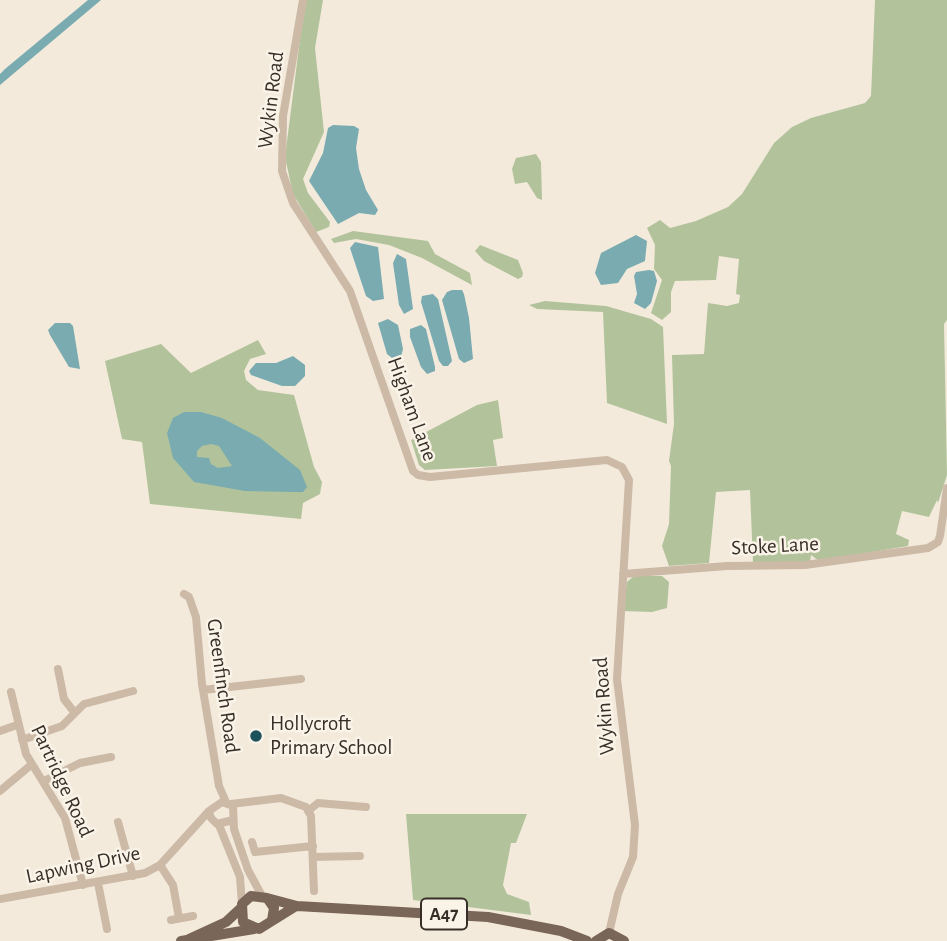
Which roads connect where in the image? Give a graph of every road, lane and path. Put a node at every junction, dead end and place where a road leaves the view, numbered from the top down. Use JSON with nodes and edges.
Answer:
{"nodes":[{"id":1,"x":303,"y":0,"type":"edge"},
{"id":2,"x":293,"y":203,"type":"joint"},
{"id":3,"x":626,"y":473,"type":"joint"},
{"id":4,"x":947,"y":488,"type":"edge"},
{"id":5,"x":623,"y":574,"type":"junction"},
{"id":6,"x":184,"y":594,"type":"dead end"},
{"id":7,"x":58,"y":670,"type":"dead end"},
{"id":8,"x":301,"y":680,"type":"dead end"},
{"id":9,"x":203,"y":690,"type":"junction"},
{"id":10,"x":133,"y":691,"type":"dead end"},
{"id":11,"x":11,"y":692,"type":"dead end"},
{"id":12,"x":74,"y":712,"type":"junction"},
{"id":13,"x":17,"y":725,"type":"junction"},
{"id":14,"x":0,"y":732,"type":"edge"},
{"id":15,"x":22,"y":740,"type":"junction"},
{"id":16,"x":111,"y":757,"type":"dead end"},
{"id":17,"x":31,"y":765,"type":"junction"},
{"id":18,"x":44,"y":781,"type":"junction"},
{"id":19,"x":219,"y":786,"type":"junction"},
{"id":20,"x":0,"y":792,"type":"edge"},
{"id":21,"x":229,"y":803,"type":"junction"},
{"id":22,"x":249,"y":805,"type":"junction"},
{"id":23,"x":366,"y":807,"type":"dead end"},
{"id":24,"x":212,"y":808,"type":"junction"},
{"id":25,"x":308,"y":811,"type":"junction"},
{"id":26,"x":233,"y":818,"type":"junction"},
{"id":27,"x":118,"y":822,"type":"dead end"},
{"id":28,"x":196,"y":824,"type":"junction"},
{"id":29,"x":217,"y":824,"type":"junction"},
{"id":30,"x":252,"y":842,"type":"dead end"},
{"id":31,"x":313,"y":846,"type":"junction"},
{"id":32,"x":360,"y":856,"type":"dead end"},
{"id":33,"x":313,"y":857,"type":"junction"},
{"id":34,"x":160,"y":865,"type":"junction"},
{"id":35,"x":132,"y":876,"type":"junction"},
{"id":36,"x":98,"y":883,"type":"junction"},
{"id":37,"x":83,"y":885,"type":"junction"},
{"id":38,"x":314,"y":891,"type":"dead end"},
{"id":39,"x":264,"y":897,"type":"junction"},
{"id":40,"x":0,"y":899,"type":"edge"},
{"id":41,"x":241,"y":906,"type":"junction"},
{"id":42,"x":297,"y":906,"type":"junction"},
{"id":43,"x":193,"y":916,"type":"dead end"},
{"id":44,"x":272,"y":920,"type":"junction"},
{"id":45,"x":107,"y":929,"type":"dead end"},
{"id":46,"x":254,"y":929,"type":"junction"},
{"id":47,"x":609,"y":933,"type":"junction"},
{"id":48,"x":185,"y":940,"type":"edge"},
{"id":49,"x":587,"y":941,"type":"edge"},
{"id":50,"x":596,"y":941,"type":"edge"},
{"id":51,"x":624,"y":941,"type":"edge"}],
"edges":[{"from":1,"to":2,"type":"street","name":"Wykin Road"},
{"from":2,"to":3,"type":"street","name":"Higham Lane"},
{"from":3,"to":5,"type":"street","name":"Wykin Road"},
{"from":4,"to":5,"type":"street","name":"Stoke Lane"},
{"from":5,"to":47,"type":"street","name":"Wykin Road"},
{"from":6,"to":9,"type":"street","name":"Greenfinch Road"},
{"from":7,"to":12,"type":"street"},
{"from":8,"to":9,"type":"street"},
{"from":9,"to":19,"type":"street","name":"Greenfinch Road"},
{"from":10,"to":12,"type":"street"},
{"from":11,"to":13,"type":"street","name":"Partridge Road"},
{"from":12,"to":15,"type":"street"},
{"from":13,"to":14,"type":"street"},
{"from":13,"to":15,"type":"street","name":"Partridge Road"},
{"from":15,"to":17,"type":"street","name":"Partridge Road"},
{"from":16,"to":18,"type":"street"},
{"from":17,"to":18,"type":"street","name":"Partridge Road"},
{"from":17,"to":20,"type":"street"},
{"from":18,"to":37,"type":"street","name":"Partridge Road"},
{"from":19,"to":21,"type":"street","name":"Greenfinch Road"},
{"from":19,"to":24,"type":"street","name":"Greenfinch Road"},
{"from":21,"to":22,"type":"street"},
{"from":21,"to":24,"type":"street"},
{"from":21,"to":26,"type":"street","name":"Greenfinch Road"},
{"from":22,"to":25,"type":"street"},
{"from":22,"to":26,"type":"street"},
{"from":23,"to":25,"type":"street"},
{"from":24,"to":28,"type":"street","name":"Lapwing Drive"},
{"from":24,"to":29,"type":"street"},
{"from":25,"to":31,"type":"street"},
{"from":26,"to":29,"type":"street"},
{"from":26,"to":39,"type":"street"},
{"from":27,"to":35,"type":"street"},
{"from":28,"to":29,"type":"street"},
{"from":28,"to":34,"type":"street","name":"Lapwing Drive"},
{"from":29,"to":41,"type":"street"},
{"from":30,"to":31,"type":"street"},
{"from":31,"to":33,"type":"street"},
{"from":32,"to":33,"type":"street"},
{"from":33,"to":38,"type":"street"},
{"from":34,"to":35,"type":"street","name":"Lapwing Drive"},
{"from":34,"to":43,"type":"street"},
{"from":35,"to":36,"type":"street","name":"Lapwing Drive"},
{"from":36,"to":37,"type":"street","name":"Lapwing Drive"},
{"from":36,"to":45,"type":"street"},
{"from":37,"to":40,"type":"street","name":"Lapwing Drive"},
{"from":39,"to":41,"type":"main road"},
{"from":39,"to":42,"type":"main road","number":"A47"},
{"from":39,"to":44,"type":"main road"},
{"from":41,"to":46,"type":"main road"},
{"from":41,"to":48,"type":"main road"},
{"from":42,"to":44,"type":"main road"},
{"from":42,"to":49,"type":"main road","number":"A47"},
{"from":44,"to":46,"type":"main road"},
{"from":46,"to":48,"type":"main road"},
{"from":47,"to":50,"type":"main road"},
{"from":47,"to":51,"type":"main road"}]}
